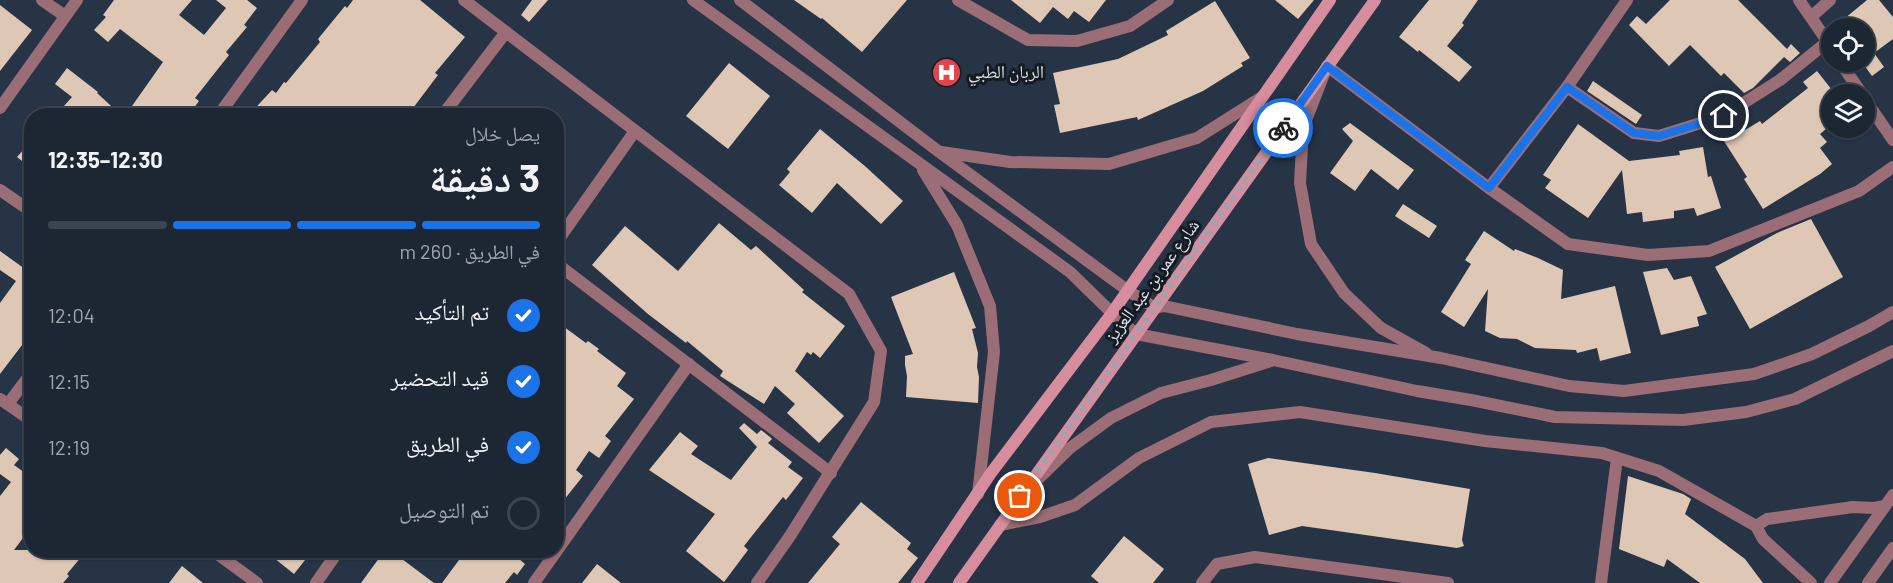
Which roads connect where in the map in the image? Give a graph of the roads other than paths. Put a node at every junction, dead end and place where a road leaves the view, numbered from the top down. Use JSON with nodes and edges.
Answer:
{"nodes":[{"id":1,"x":42,"y":0,"type":"edge"},
{"id":2,"x":77,"y":0,"type":"edge"},
{"id":3,"x":302,"y":0,"type":"edge"},
{"id":4,"x":464,"y":0,"type":"edge"},
{"id":5,"x":693,"y":0,"type":"edge"},
{"id":6,"x":740,"y":0,"type":"edge"},
{"id":7,"x":958,"y":0,"type":"edge"},
{"id":8,"x":1168,"y":0,"type":"edge"},
{"id":9,"x":1330,"y":0,"type":"edge"},
{"id":10,"x":1375,"y":0,"type":"edge"},
{"id":11,"x":1627,"y":0,"type":"edge"},
{"id":12,"x":1799,"y":0,"type":"edge"},
{"id":13,"x":1830,"y":0,"type":"edge"},
{"id":14,"x":65,"y":16,"type":"junction"},
{"id":15,"x":1810,"y":17,"type":"junction"},
{"id":16,"x":506,"y":32,"type":"junction"},
{"id":17,"x":1821,"y":33,"type":"edge"},
{"id":18,"x":1821,"y":51,"type":"edge"},
{"id":19,"x":1327,"y":66,"type":"junction"},
{"id":20,"x":1567,"y":87,"type":"junction"},
{"id":21,"x":1262,"y":97,"type":"junction"},
{"id":22,"x":0,"y":108,"type":"edge"},
{"id":23,"x":224,"y":108,"type":"edge"},
{"id":24,"x":448,"y":108,"type":"edge"},
{"id":25,"x":1875,"y":113,"type":"edge"},
{"id":26,"x":636,"y":131,"type":"junction"},
{"id":27,"x":1892,"y":136,"type":"edge"},
{"id":28,"x":938,"y":152,"type":"junction"},
{"id":29,"x":920,"y":163,"type":"junction"},
{"id":30,"x":1893,"y":167,"type":"edge"},
{"id":31,"x":1489,"y":188,"type":"junction"},
{"id":32,"x":0,"y":190,"type":"edge"},
{"id":33,"x":24,"y":206,"type":"edge"},
{"id":34,"x":564,"y":232,"type":"edge"},
{"id":35,"x":564,"y":269,"type":"edge"},
{"id":36,"x":1126,"y":290,"type":"junction"},
{"id":37,"x":1155,"y":308,"type":"junction"},
{"id":38,"x":1893,"y":312,"type":"edge"},
{"id":39,"x":1112,"y":313,"type":"junction"},
{"id":40,"x":1136,"y":334,"type":"junction"},
{"id":41,"x":1893,"y":351,"type":"edge"},
{"id":42,"x":1441,"y":358,"type":"junction"},
{"id":43,"x":1274,"y":360,"type":"junction"},
{"id":44,"x":689,"y":364,"type":"junction"},
{"id":45,"x":24,"y":381,"type":"edge"},
{"id":46,"x":4,"y":402,"type":"edge"},
{"id":47,"x":24,"y":416,"type":"edge"},
{"id":48,"x":1617,"y":458,"type":"junction"},
{"id":49,"x":831,"y":473,"type":"junction"},
{"id":50,"x":978,"y":494,"type":"junction"},
{"id":51,"x":1020,"y":496,"type":"junction"},
{"id":52,"x":1889,"y":500,"type":"edge"},
{"id":53,"x":1000,"y":525,"type":"junction"},
{"id":54,"x":1756,"y":526,"type":"junction"},
{"id":55,"x":564,"y":541,"type":"edge"},
{"id":56,"x":1893,"y":548,"type":"edge"},
{"id":57,"x":223,"y":558,"type":"edge"},
{"id":58,"x":333,"y":558,"type":"edge"},
{"id":59,"x":552,"y":558,"type":"edge"},
{"id":60,"x":257,"y":583,"type":"edge"},
{"id":61,"x":316,"y":583,"type":"edge"},
{"id":62,"x":534,"y":583,"type":"edge"},
{"id":63,"x":757,"y":583,"type":"edge"},
{"id":64,"x":917,"y":583,"type":"edge"},
{"id":65,"x":959,"y":583,"type":"edge"},
{"id":66,"x":1202,"y":583,"type":"edge"},
{"id":67,"x":1448,"y":583,"type":"edge"},
{"id":68,"x":1601,"y":583,"type":"edge"},
{"id":69,"x":1811,"y":583,"type":"edge"},
{"id":70,"x":1830,"y":583,"type":"edge"},
{"id":71,"x":1868,"y":583,"type":"edge"}],
"edges":[{"from":1,"to":14,"type":"street"},
{"from":2,"to":14,"type":"street"},
{"from":3,"to":23,"type":"street"},
{"from":4,"to":16,"type":"street"},
{"from":5,"to":29,"type":"street"},
{"from":6,"to":28,"type":"street"},
{"from":7,"to":8,"type":"street"},
{"from":9,"to":21,"type":"main road","name":"شارع عمر بن عبد العزيز"},
{"from":10,"to":19,"type":"main road","name":"شارع عمر بن عبد العزيز"},
{"from":11,"to":20,"type":"street"},
{"from":12,"to":15,"type":"street"},
{"from":13,"to":15,"type":"street"},
{"from":14,"to":22,"type":"street"},
{"from":15,"to":17,"type":"street"},
{"from":16,"to":24,"type":"street"},
{"from":16,"to":26,"type":"street"},
{"from":18,"to":20,"type":"street"},
{"from":19,"to":31,"type":"street"},
{"from":19,"to":37,"type":"main road","name":"شارع عمر بن عبد العزيز"},
{"from":19,"to":42,"type":"street"},
{"from":20,"to":31,"type":"street"},
{"from":21,"to":28,"type":"street"},
{"from":21,"to":36,"type":"main road","name":"شارع عمر بن عبد العزيز"},
{"from":25,"to":27,"type":"street"},
{"from":26,"to":34,"type":"street"},
{"from":26,"to":49,"type":"street"},
{"from":28,"to":36,"type":"street"},
{"from":29,"to":39,"type":"street"},
{"from":29,"to":50,"type":"street"},
{"from":30,"to":31,"type":"street"},
{"from":32,"to":33,"type":"street"},
{"from":35,"to":44,"type":"street"},
{"from":36,"to":37,"type":"street"},
{"from":36,"to":39,"type":"main road","name":"شارع عمر بن عبد العزيز"},
{"from":37,"to":40,"type":"main road","name":"شارع عمر بن عبد العزيز"},
{"from":37,"to":42,"type":"street"},
{"from":38,"to":42,"type":"street"},
{"from":39,"to":40,"type":"street"},
{"from":39,"to":50,"type":"main road","name":"شارع عمر بن عبد العزيز"},
{"from":40,"to":43,"type":"street"},
{"from":40,"to":51,"type":"main road","name":"شارع عمر بن عبد العزيز"},
{"from":41,"to":43,"type":"street"},
{"from":43,"to":51,"type":"street"},
{"from":44,"to":49,"type":"street"},
{"from":44,"to":55,"type":"street"},
{"from":45,"to":46,"type":"street"},
{"from":46,"to":47,"type":"street"},
{"from":48,"to":53,"type":"street"},
{"from":48,"to":54,"type":"street"},
{"from":48,"to":68,"type":"street"},
{"from":49,"to":63,"type":"street"},
{"from":50,"to":64,"type":"main road","name":"شارع عمر بن عبد العزيز"},
{"from":51,"to":53,"type":"main road","name":"شارع عمر بن عبد العزيز"},
{"from":52,"to":54,"type":"street"},
{"from":52,"to":70,"type":"street"},
{"from":53,"to":65,"type":"main road","name":"شارع عمر بن عبد العزيز"},
{"from":54,"to":69,"type":"street"},
{"from":56,"to":71,"type":"street"},
{"from":57,"to":60,"type":"street"},
{"from":58,"to":61,"type":"street"},
{"from":59,"to":62,"type":"street"},
{"from":66,"to":67,"type":"street"}]}
